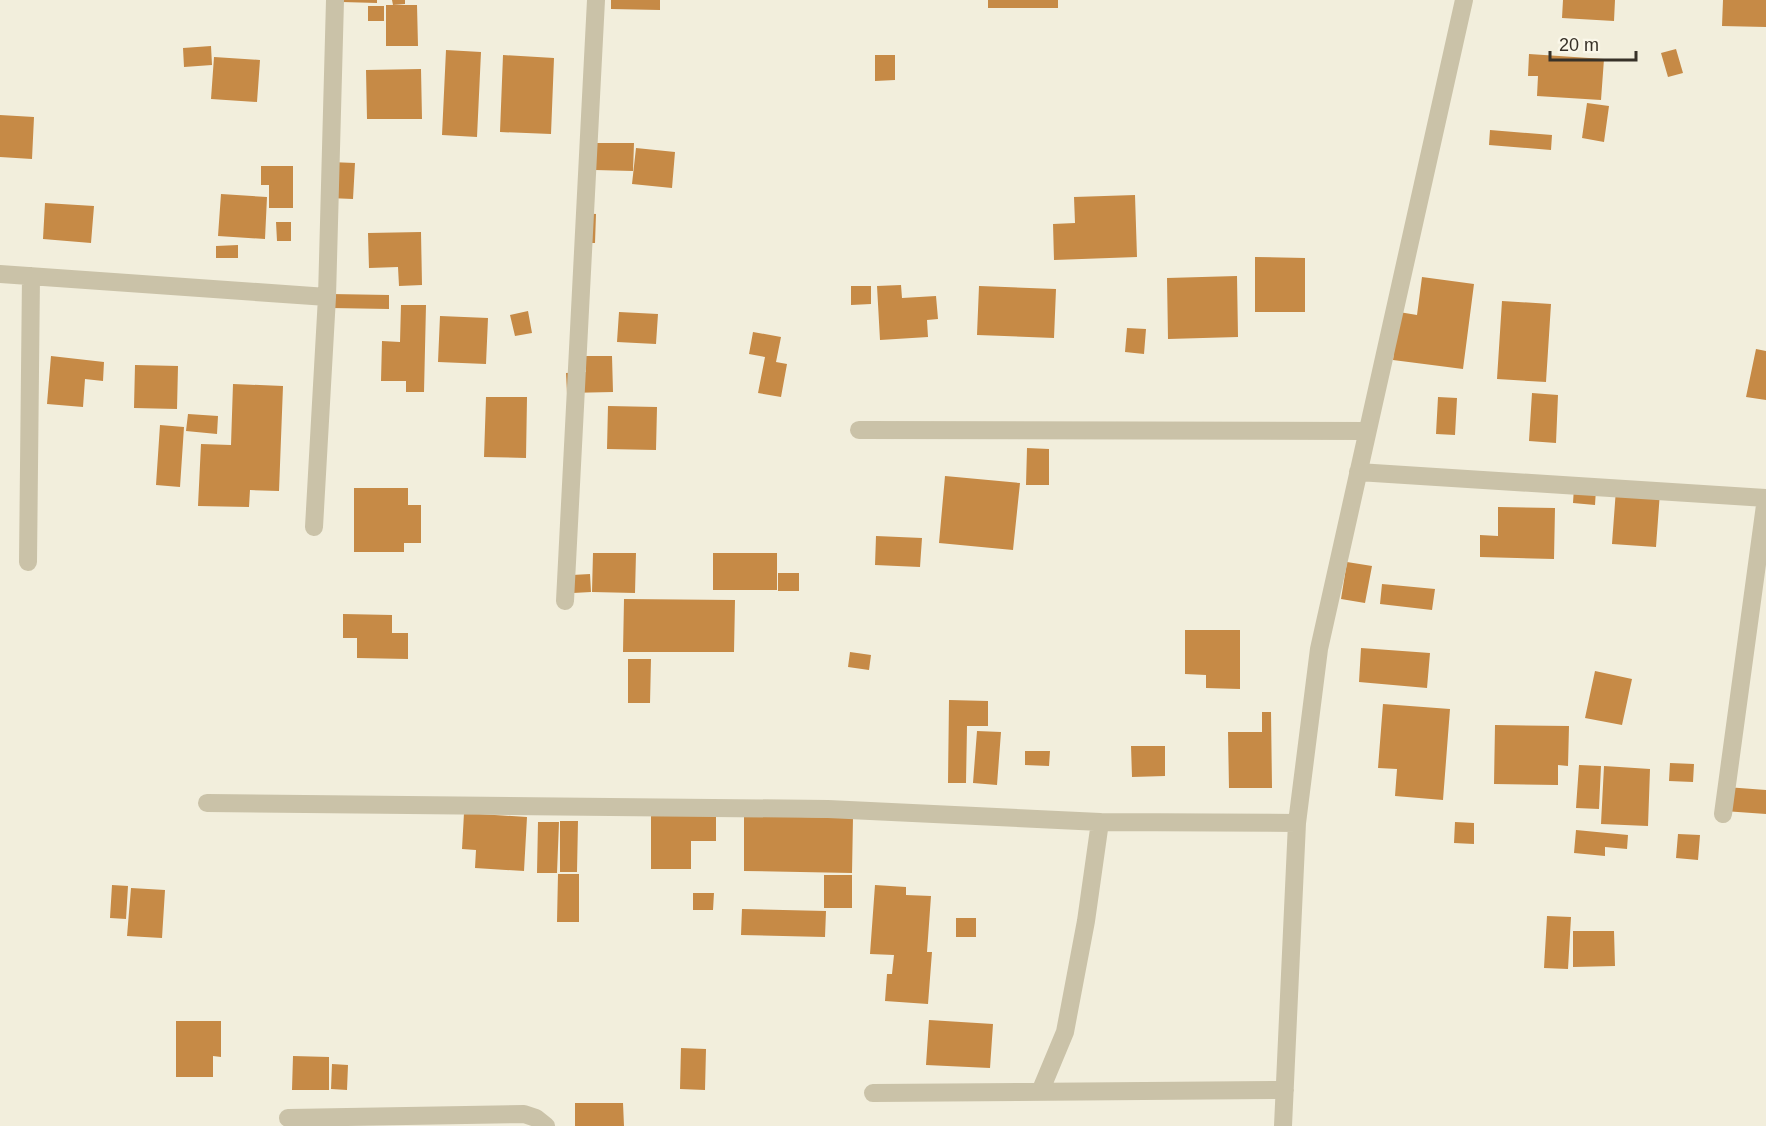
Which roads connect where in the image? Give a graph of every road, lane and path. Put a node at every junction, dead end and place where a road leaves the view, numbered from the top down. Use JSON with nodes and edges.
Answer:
{"nodes":[{"id":1,"x":336,"y":0,"type":"edge"},
{"id":2,"x":596,"y":0,"type":"edge"},
{"id":3,"x":1464,"y":0,"type":"edge"},
{"id":4,"x":0,"y":274,"type":"edge"},
{"id":5,"x":31,"y":276,"type":"junction"},
{"id":6,"x":327,"y":297,"type":"junction"},
{"id":7,"x":859,"y":430,"type":"dead end"},
{"id":8,"x":1367,"y":431,"type":"junction"},
{"id":9,"x":1358,"y":472,"type":"junction"},
{"id":10,"x":1766,"y":498,"type":"edge"},
{"id":11,"x":314,"y":527,"type":"dead end"},
{"id":12,"x":28,"y":562,"type":"dead end"},
{"id":13,"x":565,"y":601,"type":"dead end"},
{"id":14,"x":207,"y":803,"type":"dead end"},
{"id":15,"x":1723,"y":814,"type":"dead end"},
{"id":16,"x":1100,"y":822,"type":"junction"},
{"id":17,"x":1297,"y":823,"type":"junction"},
{"id":18,"x":1285,"y":1089,"type":"junction"},
{"id":19,"x":1040,"y":1092,"type":"junction"},
{"id":20,"x":873,"y":1093,"type":"dead end"},
{"id":21,"x":288,"y":1118,"type":"dead end"},
{"id":22,"x":546,"y":1126,"type":"edge"},
{"id":23,"x":1283,"y":1126,"type":"edge"}],
"edges":[{"from":1,"to":6,"type":"street"},
{"from":2,"to":13,"type":"street"},
{"from":3,"to":8,"type":"street"},
{"from":4,"to":5,"type":"street"},
{"from":5,"to":6,"type":"street"},
{"from":5,"to":12,"type":"street"},
{"from":6,"to":11,"type":"street"},
{"from":7,"to":8,"type":"street"},
{"from":8,"to":9,"type":"street"},
{"from":9,"to":10,"type":"street"},
{"from":9,"to":17,"type":"street"},
{"from":10,"to":15,"type":"street"},
{"from":14,"to":16,"type":"street"},
{"from":16,"to":17,"type":"street"},
{"from":16,"to":19,"type":"street"},
{"from":17,"to":18,"type":"street"},
{"from":18,"to":19,"type":"street"},
{"from":18,"to":23,"type":"street"},
{"from":19,"to":20,"type":"street"},
{"from":21,"to":22,"type":"street"}]}
